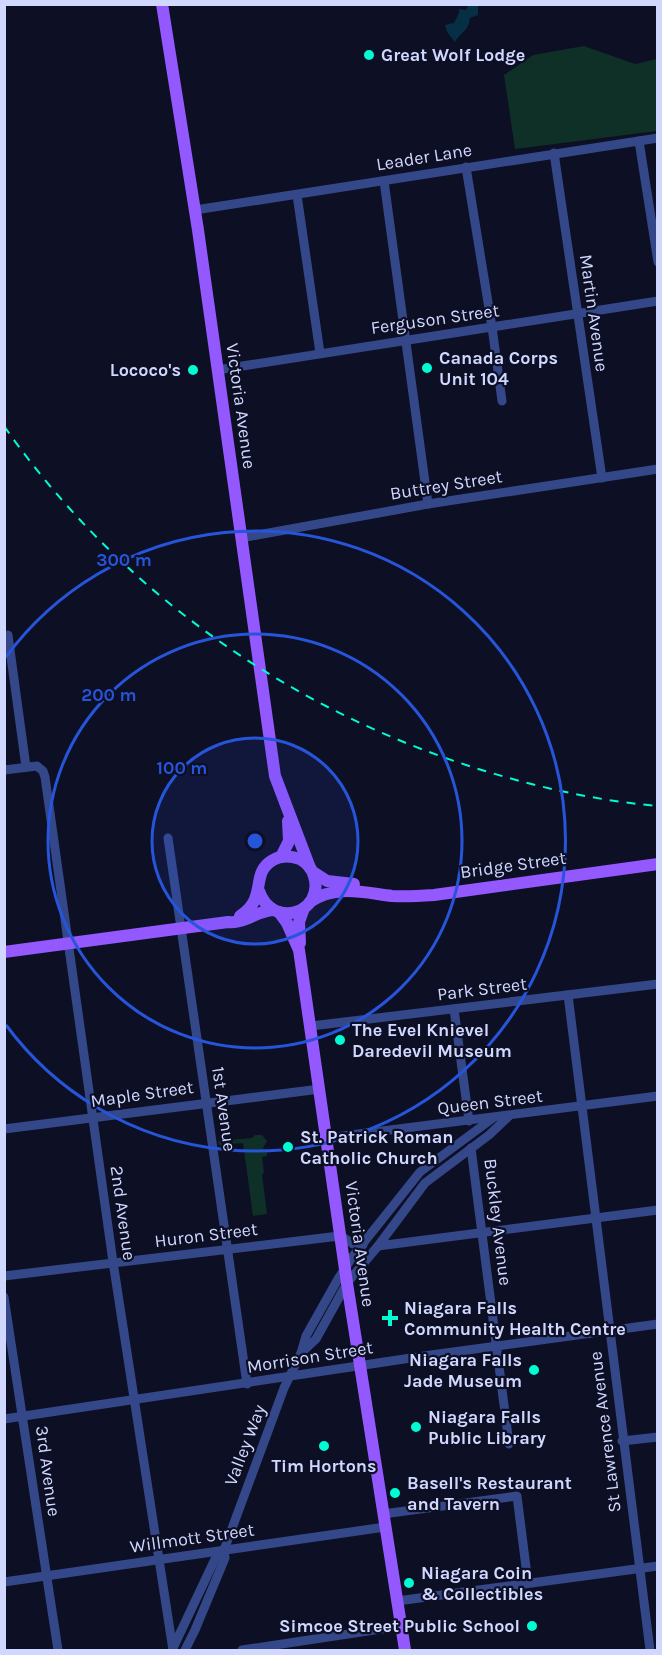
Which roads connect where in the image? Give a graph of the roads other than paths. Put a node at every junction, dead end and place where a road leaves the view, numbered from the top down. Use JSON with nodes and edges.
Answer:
{"nodes":[{"id":1,"x":162,"y":4,"type":"edge"},
{"id":2,"x":657,"y":138,"type":"edge"},
{"id":3,"x":639,"y":141,"type":"junction"},
{"id":4,"x":554,"y":153,"type":"junction"},
{"id":5,"x":465,"y":167,"type":"junction"},
{"id":6,"x":384,"y":181,"type":"junction"},
{"id":7,"x":297,"y":195,"type":"junction"},
{"id":8,"x":195,"y":210,"type":"junction"},
{"id":9,"x":657,"y":262,"type":"edge"},
{"id":10,"x":657,"y":301,"type":"edge"},
{"id":11,"x":578,"y":315,"type":"junction"},
{"id":12,"x":492,"y":327,"type":"junction"},
{"id":13,"x":406,"y":340,"type":"junction"},
{"id":14,"x":320,"y":353,"type":"junction"},
{"id":15,"x":217,"y":370,"type":"junction"},
{"id":16,"x":502,"y":401,"type":"dead end"},
{"id":17,"x":657,"y":469,"type":"edge"},
{"id":18,"x":602,"y":478,"type":"junction"},
{"id":19,"x":428,"y":504,"type":"junction"},
{"id":20,"x":241,"y":538,"type":"junction"},
{"id":21,"x":8,"y":635,"type":"dead end"},
{"id":22,"x":26,"y":767,"type":"junction"},
{"id":23,"x":4,"y":770,"type":"edge"},
{"id":24,"x":287,"y":811,"type":"junction"},
{"id":25,"x":168,"y":838,"type":"dead end"},
{"id":26,"x":281,"y":857,"type":"junction"},
{"id":27,"x":657,"y":864,"type":"edge"},
{"id":28,"x":311,"y":870,"type":"junction"},
{"id":29,"x":259,"y":891,"type":"junction"},
{"id":30,"x":374,"y":892,"type":"junction"},
{"id":31,"x":307,"y":905,"type":"junction"},
{"id":32,"x":276,"y":911,"type":"junction"},
{"id":33,"x":228,"y":922,"type":"junction"},
{"id":34,"x":181,"y":929,"type":"junction"},
{"id":35,"x":69,"y":943,"type":"junction"},
{"id":36,"x":298,"y":950,"type":"junction"},
{"id":37,"x":4,"y":952,"type":"edge"},
{"id":38,"x":657,"y":984,"type":"edge"},
{"id":39,"x":568,"y":995,"type":"junction"},
{"id":40,"x":454,"y":1009,"type":"junction"},
{"id":41,"x":310,"y":1026,"type":"junction"},
{"id":42,"x":320,"y":1089,"type":"junction"},
{"id":43,"x":657,"y":1096,"type":"edge"},
{"id":44,"x":206,"y":1102,"type":"junction"},
{"id":45,"x":580,"y":1106,"type":"junction"},
{"id":46,"x":508,"y":1116,"type":"junction"},
{"id":47,"x":93,"y":1118,"type":"junction"},
{"id":48,"x":493,"y":1118,"type":"junction"},
{"id":49,"x":469,"y":1121,"type":"junction"},
{"id":50,"x":4,"y":1129,"type":"edge"},
{"id":51,"x":327,"y":1138,"type":"junction"},
{"id":52,"x":471,"y":1148,"type":"junction"},
{"id":53,"x":657,"y":1210,"type":"edge"},
{"id":54,"x":595,"y":1218,"type":"junction"},
{"id":55,"x":483,"y":1233,"type":"junction"},
{"id":56,"x":341,"y":1236,"type":"junction"},
{"id":57,"x":363,"y":1245,"type":"junction"},
{"id":58,"x":378,"y":1246,"type":"junction"},
{"id":59,"x":227,"y":1249,"type":"junction"},
{"id":60,"x":113,"y":1262,"type":"junction"},
{"id":61,"x":346,"y":1267,"type":"junction"},
{"id":62,"x":4,"y":1276,"type":"edge"},
{"id":63,"x":347,"y":1282,"type":"junction"},
{"id":64,"x":4,"y":1297,"type":"edge"},
{"id":65,"x":657,"y":1324,"type":"edge"},
{"id":66,"x":610,"y":1330,"type":"junction"},
{"id":67,"x":497,"y":1346,"type":"junction"},
{"id":68,"x":301,"y":1353,"type":"junction"},
{"id":69,"x":361,"y":1365,"type":"junction"},
{"id":70,"x":289,"y":1377,"type":"junction"},
{"id":71,"x":247,"y":1384,"type":"junction"},
{"id":72,"x":135,"y":1401,"type":"junction"},
{"id":73,"x":23,"y":1416,"type":"junction"},
{"id":74,"x":4,"y":1419,"type":"edge"},
{"id":75,"x":657,"y":1437,"type":"edge"},
{"id":76,"x":622,"y":1441,"type":"junction"},
{"id":77,"x":509,"y":1444,"type":"dead end"},
{"id":78,"x":383,"y":1514,"type":"junction"},
{"id":79,"x":385,"y":1527,"type":"junction"},
{"id":80,"x":224,"y":1550,"type":"junction"},
{"id":81,"x":159,"y":1560,"type":"junction"},
{"id":82,"x":657,"y":1566,"type":"edge"},
{"id":83,"x":639,"y":1569,"type":"junction"},
{"id":84,"x":46,"y":1575,"type":"junction"},
{"id":85,"x":4,"y":1582,"type":"edge"},
{"id":86,"x":528,"y":1583,"type":"junction"},
{"id":87,"x":397,"y":1601,"type":"junction"},
{"id":88,"x":401,"y":1626,"type":"junction"},
{"id":89,"x":58,"y":1650,"type":"edge"},
{"id":90,"x":172,"y":1650,"type":"edge"},
{"id":91,"x":184,"y":1650,"type":"edge"},
{"id":92,"x":242,"y":1650,"type":"edge"},
{"id":93,"x":405,"y":1650,"type":"edge"},
{"id":94,"x":650,"y":1650,"type":"edge"}],
"edges":[{"from":1,"to":8,"type":"main road","name":"Victoria Avenue"},
{"from":2,"to":3,"type":"street","name":"Leader Lane"},
{"from":3,"to":4,"type":"street","name":"Leader Lane"},
{"from":3,"to":9,"type":"street"},
{"from":4,"to":5,"type":"street","name":"Leader Lane"},
{"from":4,"to":11,"type":"street","name":"Martin Avenue"},
{"from":5,"to":6,"type":"street","name":"Leader Lane"},
{"from":5,"to":12,"type":"street"},
{"from":6,"to":7,"type":"street","name":"Leader Lane"},
{"from":6,"to":13,"type":"street"},
{"from":7,"to":8,"type":"street","name":"Leader Lane"},
{"from":7,"to":14,"type":"street"},
{"from":8,"to":15,"type":"main road","name":"Victoria Avenue"},
{"from":10,"to":11,"type":"street","name":"Ferguson Street"},
{"from":11,"to":12,"type":"street","name":"Ferguson Street"},
{"from":11,"to":18,"type":"street","name":"Martin Avenue"},
{"from":12,"to":13,"type":"street","name":"Ferguson Street"},
{"from":12,"to":16,"type":"street"},
{"from":13,"to":14,"type":"street","name":"Ferguson Street"},
{"from":13,"to":19,"type":"street"},
{"from":14,"to":15,"type":"street","name":"Ferguson Street"},
{"from":15,"to":20,"type":"main road","name":"Victoria Avenue"},
{"from":17,"to":18,"type":"street","name":"Buttrey Street"},
{"from":18,"to":19,"type":"street","name":"Buttrey Street"},
{"from":19,"to":20,"type":"street","name":"Buttrey Street"},
{"from":20,"to":24,"type":"main road","name":"Victoria Avenue"},
{"from":21,"to":22,"type":"street"},
{"from":22,"to":23,"type":"street"},
{"from":22,"to":35,"type":"street","name":"2nd Avenue"},
{"from":24,"to":26,"type":"main road","name":"Victoria Avenue"},
{"from":24,"to":28,"type":"main road","name":"Victoria Avenue"},
{"from":25,"to":34,"type":"street","name":"1st Avenue"},
{"from":26,"to":28,"type":"main road"},
{"from":26,"to":29,"type":"main road"},
{"from":27,"to":30,"type":"main road","name":"Bridge Street"},
{"from":28,"to":30,"type":"main road","name":"Bridge Street"},
{"from":28,"to":31,"type":"main road"},
{"from":29,"to":32,"type":"main road"},
{"from":29,"to":33,"type":"main road"},
{"from":30,"to":31,"type":"main road","name":"Bridge Street"},
{"from":31,"to":32,"type":"main road"},
{"from":31,"to":36,"type":"main road","name":"Victoria Avenue"},
{"from":32,"to":33,"type":"main road"},
{"from":32,"to":36,"type":"main road","name":"Victoria Avenue"},
{"from":33,"to":34,"type":"main road"},
{"from":34,"to":35,"type":"main road"},
{"from":34,"to":44,"type":"street","name":"1st Avenue"},
{"from":35,"to":37,"type":"main road"},
{"from":35,"to":47,"type":"street","name":"2nd Avenue"},
{"from":36,"to":41,"type":"main road","name":"Victoria Avenue"},
{"from":38,"to":39,"type":"street","name":"Park Street"},
{"from":39,"to":40,"type":"street","name":"Park Street"},
{"from":39,"to":45,"type":"street","name":"St Lawrence Avenue"},
{"from":40,"to":41,"type":"street","name":"Park Street"},
{"from":40,"to":49,"type":"street"},
{"from":41,"to":42,"type":"main road","name":"Victoria Avenue"},
{"from":42,"to":44,"type":"street","name":"Maple Street"},
{"from":42,"to":51,"type":"main road","name":"Victoria Avenue"},
{"from":43,"to":45,"type":"street","name":"Queen Street"},
{"from":44,"to":47,"type":"street","name":"Maple Street"},
{"from":44,"to":59,"type":"street","name":"1st Avenue"},
{"from":45,"to":46,"type":"street","name":"Queen Street"},
{"from":45,"to":54,"type":"street","name":"St Lawrence Avenue"},
{"from":46,"to":48,"type":"street","name":"Queen Street"},
{"from":46,"to":52,"type":"street","name":"Valley Way"},
{"from":47,"to":50,"type":"street","name":"Maple Street"},
{"from":47,"to":60,"type":"street","name":"2nd Avenue"},
{"from":48,"to":49,"type":"street","name":"Queen Street"},
{"from":48,"to":57,"type":"street","name":"Valley Way"},
{"from":49,"to":51,"type":"street","name":"Queen Street"},
{"from":51,"to":56,"type":"main road","name":"Victoria Avenue"},
{"from":52,"to":55,"type":"street","name":"Buckley Avenue"},
{"from":52,"to":58,"type":"street","name":"Valley Way"},
{"from":53,"to":54,"type":"street"},
{"from":54,"to":55,"type":"street"},
{"from":54,"to":66,"type":"street","name":"St Lawrence Avenue"},
{"from":55,"to":58,"type":"street"},
{"from":55,"to":67,"type":"street","name":"Buckley Avenue"},
{"from":56,"to":57,"type":"street"},
{"from":56,"to":59,"type":"street","name":"Huron Street"},
{"from":56,"to":61,"type":"main road","name":"Victoria Avenue"},
{"from":57,"to":61,"type":"street","name":"Valley Way"},
{"from":58,"to":63,"type":"street","name":"Valley Way"},
{"from":59,"to":60,"type":"street","name":"Huron Street"},
{"from":59,"to":71,"type":"street","name":"1st Avenue"},
{"from":60,"to":62,"type":"street","name":"Huron Street"},
{"from":60,"to":72,"type":"street","name":"2nd Avenue"},
{"from":61,"to":63,"type":"main road","name":"Victoria Avenue"},
{"from":61,"to":68,"type":"street","name":"Valley Way"},
{"from":63,"to":68,"type":"street","name":"Valley Way"},
{"from":63,"to":69,"type":"main road","name":"Victoria Avenue"},
{"from":64,"to":73,"type":"street","name":"3rd Avenue"},
{"from":65,"to":66,"type":"street","name":"Morrison Street"},
{"from":66,"to":67,"type":"street","name":"Morrison Street"},
{"from":66,"to":76,"type":"street","name":"St Lawrence Avenue"},
{"from":67,"to":69,"type":"street","name":"Morrison Street"},
{"from":67,"to":77,"type":"street","name":"Buckley Avenue"},
{"from":68,"to":70,"type":"street","name":"Valley Way"},
{"from":69,"to":70,"type":"street","name":"Morrison Street"},
{"from":69,"to":78,"type":"main road","name":"Victoria Avenue"},
{"from":70,"to":71,"type":"street","name":"Morrison Street"},
{"from":70,"to":80,"type":"street","name":"Valley Way"},
{"from":71,"to":72,"type":"street","name":"Morrison Street"},
{"from":72,"to":73,"type":"street","name":"Morrison Street"},
{"from":72,"to":81,"type":"street","name":"2nd Avenue"},
{"from":73,"to":74,"type":"street","name":"Morrison Street"},
{"from":73,"to":84,"type":"street","name":"3rd Avenue"},
{"from":75,"to":76,"type":"street"},
{"from":76,"to":83,"type":"street","name":"St Lawrence Avenue"},
{"from":78,"to":79,"type":"main road","name":"Victoria Avenue"},
{"from":78,"to":86,"type":"street"},
{"from":79,"to":80,"type":"street","name":"Willmott Street"},
{"from":79,"to":87,"type":"main road","name":"Victoria Avenue"},
{"from":80,"to":81,"type":"street","name":"Willmott Street"},
{"from":80,"to":90,"type":"street","name":"Valley Way"},
{"from":80,"to":91,"type":"street","name":"Valley Way"},
{"from":81,"to":84,"type":"street","name":"Willmott Street"},
{"from":81,"to":90,"type":"street","name":"2nd Avenue"},
{"from":82,"to":83,"type":"street"},
{"from":83,"to":86,"type":"street"},
{"from":83,"to":94,"type":"street","name":"St Lawrence Avenue"},
{"from":84,"to":85,"type":"street","name":"Willmott Street"},
{"from":84,"to":89,"type":"street","name":"3rd Avenue"},
{"from":86,"to":87,"type":"street"},
{"from":87,"to":88,"type":"main road","name":"Victoria Avenue"},
{"from":88,"to":92,"type":"street"},
{"from":88,"to":93,"type":"main road","name":"Victoria Avenue"}]}
